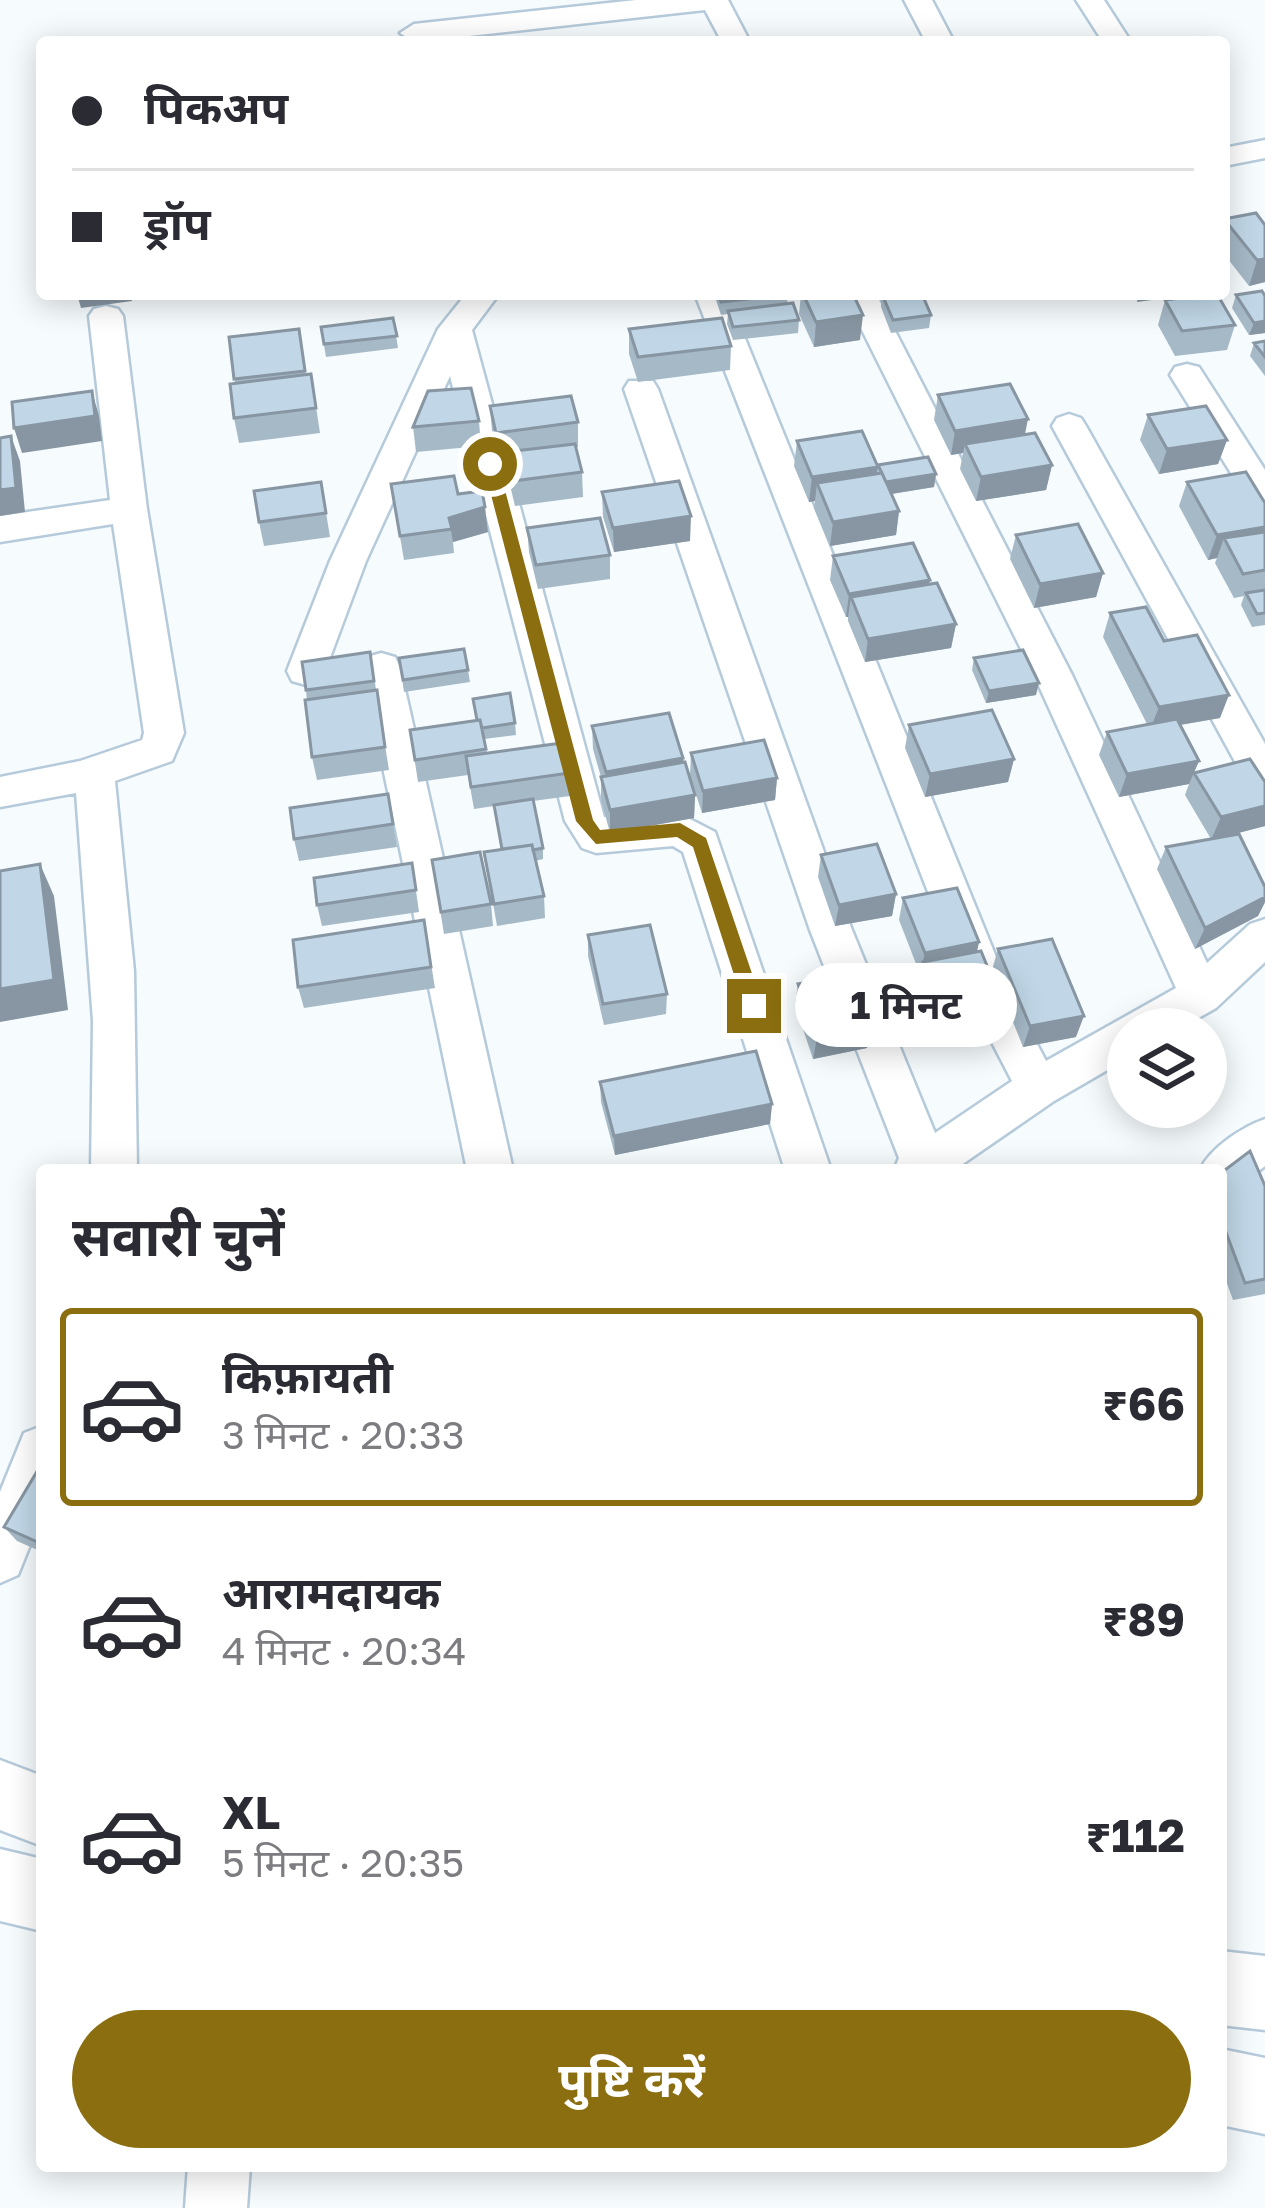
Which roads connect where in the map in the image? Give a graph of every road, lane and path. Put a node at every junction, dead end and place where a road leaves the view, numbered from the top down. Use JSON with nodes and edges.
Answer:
{"nodes":[{"id":1,"x":402,"y":0,"type":"edge"},
{"id":2,"x":918,"y":0,"type":"edge"},
{"id":3,"x":1090,"y":0,"type":"edge"},
{"id":4,"x":415,"y":36,"type":"edge"},
{"id":5,"x":432,"y":36,"type":"edge"},
{"id":6,"x":733,"y":36,"type":"edge"},
{"id":7,"x":937,"y":36,"type":"edge"},
{"id":8,"x":1113,"y":36,"type":"edge"},
{"id":9,"x":1265,"y":149,"type":"edge"},
{"id":10,"x":1230,"y":156,"type":"edge"},
{"id":11,"x":478,"y":300,"type":"edge"},
{"id":12,"x":713,"y":300,"type":"edge"},
{"id":13,"x":863,"y":300,"type":"edge"},
{"id":14,"x":106,"y":316,"type":"dead end"},
{"id":15,"x":455,"y":329,"type":"junction"},
{"id":16,"x":1187,"y":375,"type":"dead end"},
{"id":17,"x":641,"y":389,"type":"dead end"},
{"id":18,"x":1069,"y":426,"type":"dead end"},
{"id":19,"x":1265,"y":498,"type":"edge"},
{"id":20,"x":129,"y":508,"type":"junction"},
{"id":21,"x":0,"y":529,"type":"edge"},
{"id":22,"x":381,"y":667,"type":"dead end"},
{"id":23,"x":306,"y":671,"type":"edge"},
{"id":24,"x":94,"y":773,"type":"junction"},
{"id":25,"x":1265,"y":780,"type":"edge"},
{"id":26,"x":0,"y":791,"type":"edge"},
{"id":27,"x":1265,"y":936,"type":"edge"},
{"id":28,"x":1201,"y":995,"type":"junction"},
{"id":29,"x":1178,"y":1008,"type":"edge"},
{"id":30,"x":1107,"y":1048,"type":"edge"},
{"id":31,"x":1038,"y":1088,"type":"junction"},
{"id":32,"x":1265,"y":1139,"type":"edge"},
{"id":33,"x":114,"y":1164,"type":"edge"},
{"id":34,"x":489,"y":1164,"type":"edge"},
{"id":35,"x":806,"y":1164,"type":"edge"},
{"id":36,"x":920,"y":1164,"type":"edge"},
{"id":37,"x":925,"y":1164,"type":"edge"},
{"id":38,"x":1227,"y":1169,"type":"edge"},
{"id":39,"x":36,"y":1465,"type":"edge"},
{"id":40,"x":0,"y":1557,"type":"edge"},
{"id":41,"x":0,"y":1795,"type":"edge"},
{"id":42,"x":36,"y":1809,"type":"edge"},
{"id":43,"x":0,"y":1885,"type":"edge"},
{"id":44,"x":36,"y":1894,"type":"edge"},
{"id":45,"x":1227,"y":1989,"type":"edge"},
{"id":46,"x":1265,"y":1993,"type":"edge"},
{"id":47,"x":1227,"y":2088,"type":"edge"},
{"id":48,"x":1265,"y":2096,"type":"edge"},
{"id":49,"x":219,"y":2172,"type":"edge"},
{"id":50,"x":216,"y":2208,"type":"edge"}],
"edges":[{"from":1,"to":4,"type":"street"},
{"from":2,"to":7,"type":"street"},
{"from":3,"to":8,"type":"street"},
{"from":5,"to":6,"type":"street"},
{"from":9,"to":10,"type":"street"},
{"from":11,"to":15,"type":"street"},
{"from":12,"to":31,"type":"street"},
{"from":13,"to":28,"type":"street"},
{"from":14,"to":20,"type":"street"},
{"from":15,"to":23,"type":"street"},
{"from":15,"to":35,"type":"street"},
{"from":16,"to":19,"type":"street"},
{"from":17,"to":36,"type":"street"},
{"from":18,"to":25,"type":"street"},
{"from":20,"to":21,"type":"street"},
{"from":20,"to":24,"type":"street"},
{"from":22,"to":34,"type":"street"},
{"from":24,"to":26,"type":"street"},
{"from":24,"to":33,"type":"street"},
{"from":27,"to":28,"type":"street"},
{"from":28,"to":29,"type":"street"},
{"from":30,"to":31,"type":"street"},
{"from":31,"to":37,"type":"street"},
{"from":32,"to":38,"type":"street"},
{"from":39,"to":40,"type":"street"},
{"from":41,"to":42,"type":"street"},
{"from":43,"to":44,"type":"street"},
{"from":45,"to":46,"type":"street"},
{"from":47,"to":48,"type":"street"},
{"from":49,"to":50,"type":"street"}]}
